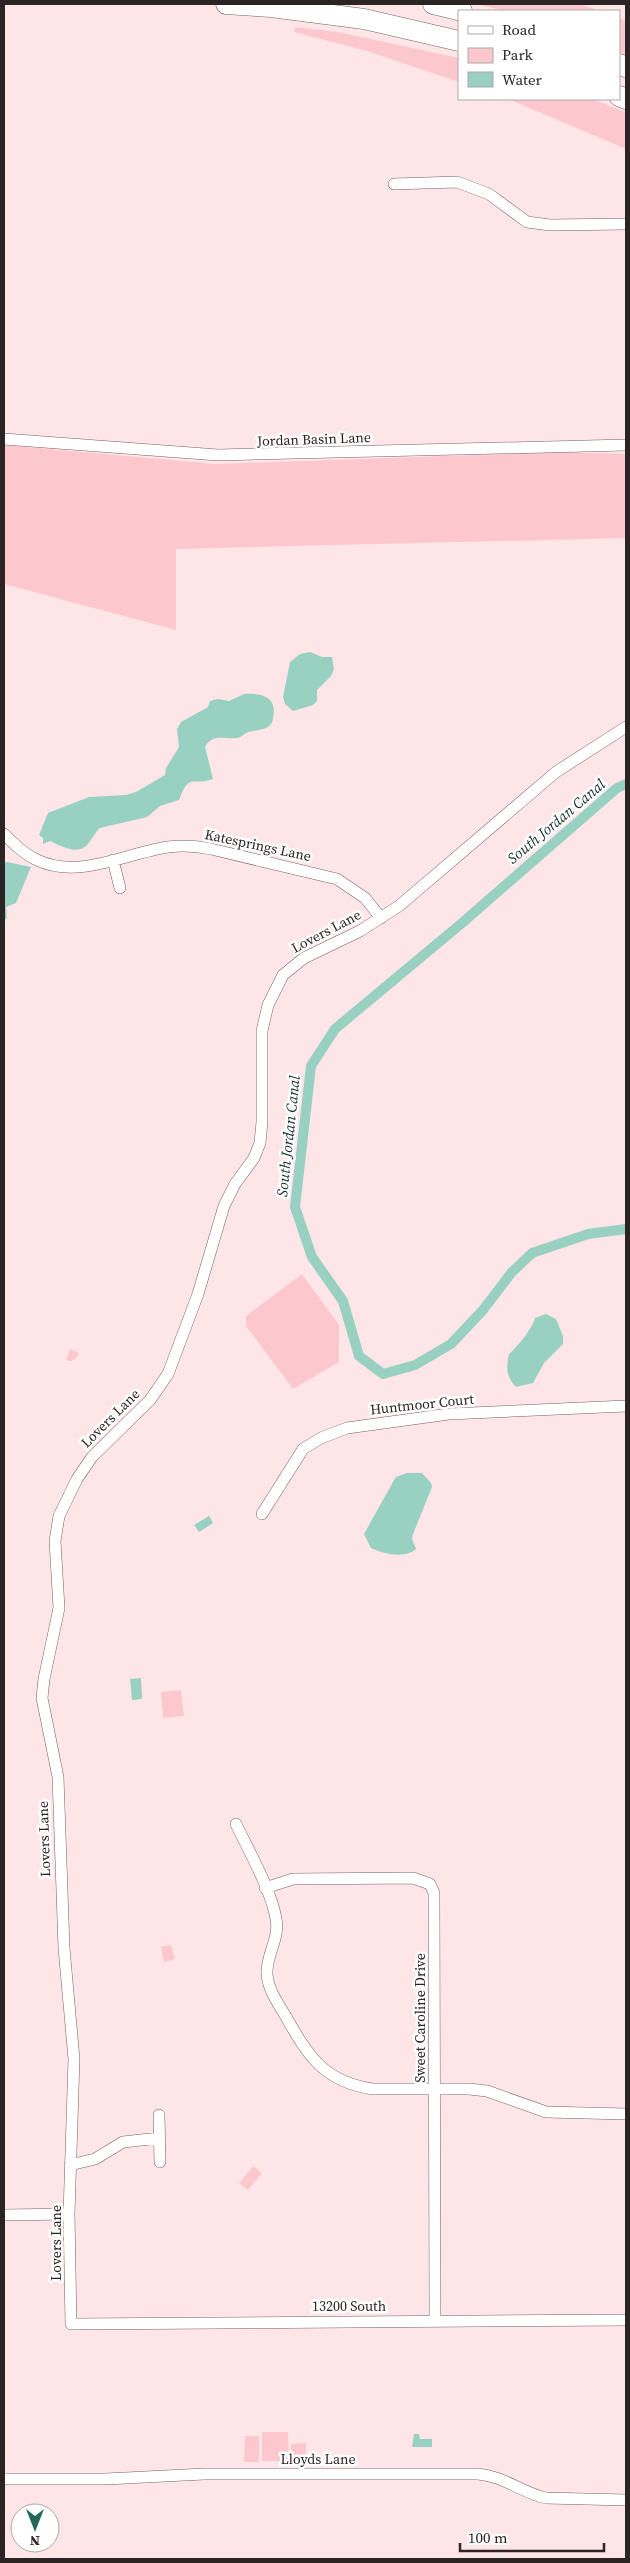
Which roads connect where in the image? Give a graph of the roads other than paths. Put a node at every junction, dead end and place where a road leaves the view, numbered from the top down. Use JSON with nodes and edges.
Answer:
{"nodes":[{"id":1,"x":226,"y":4,"type":"edge"},
{"id":2,"x":433,"y":4,"type":"edge"},
{"id":3,"x":458,"y":10,"type":"edge"},
{"id":4,"x":458,"y":41,"type":"edge"},
{"id":5,"x":394,"y":184,"type":"dead end"},
{"id":6,"x":626,"y":224,"type":"edge"},
{"id":7,"x":4,"y":439,"type":"edge"},
{"id":8,"x":626,"y":445,"type":"edge"},
{"id":9,"x":626,"y":727,"type":"edge"},
{"id":10,"x":4,"y":834,"type":"edge"},
{"id":11,"x":113,"y":860,"type":"junction"},
{"id":12,"x":120,"y":888,"type":"dead end"},
{"id":13,"x":381,"y":918,"type":"junction"},
{"id":14,"x":626,"y":1406,"type":"edge"},
{"id":15,"x":262,"y":1514,"type":"dead end"},
{"id":16,"x":236,"y":1824,"type":"dead end"},
{"id":17,"x":265,"y":1888,"type":"junction"},
{"id":18,"x":435,"y":2088,"type":"junction"},
{"id":19,"x":626,"y":2114,"type":"edge"},
{"id":20,"x":159,"y":2115,"type":"dead end"},
{"id":21,"x":159,"y":2138,"type":"junction"},
{"id":22,"x":160,"y":2162,"type":"dead end"},
{"id":23,"x":70,"y":2165,"type":"junction"},
{"id":24,"x":69,"y":2214,"type":"junction"},
{"id":25,"x":4,"y":2215,"type":"edge"},
{"id":26,"x":626,"y":2320,"type":"edge"},
{"id":27,"x":435,"y":2321,"type":"junction"},
{"id":28,"x":72,"y":2324,"type":"joint"},
{"id":29,"x":4,"y":2479,"type":"edge"},
{"id":30,"x":626,"y":2500,"type":"edge"}],
"edges":[{"from":1,"to":4,"type":"highway"},
{"from":2,"to":3,"type":"highway"},
{"from":5,"to":6,"type":"street"},
{"from":7,"to":8,"type":"street","name":"Jordan Basin Lane"},
{"from":9,"to":13,"type":"street","name":"Lovers Lane"},
{"from":10,"to":11,"type":"street","name":"Katesprings Lane"},
{"from":11,"to":12,"type":"street"},
{"from":11,"to":13,"type":"street","name":"Katesprings Lane"},
{"from":13,"to":23,"type":"street","name":"Lovers Lane"},
{"from":14,"to":15,"type":"street","name":"Huntmoor Court"},
{"from":16,"to":17,"type":"street"},
{"from":17,"to":18,"type":"street"},
{"from":17,"to":18,"type":"street","name":"Sweet Caroline Drive"},
{"from":18,"to":19,"type":"street"},
{"from":18,"to":27,"type":"street","name":"Sweet Caroline Drive"},
{"from":20,"to":21,"type":"street"},
{"from":21,"to":22,"type":"street"},
{"from":21,"to":23,"type":"street"},
{"from":23,"to":24,"type":"street","name":"Lovers Lane"},
{"from":24,"to":25,"type":"street"},
{"from":24,"to":28,"type":"street","name":"Lovers Lane"},
{"from":26,"to":27,"type":"street","name":"13200 South"},
{"from":27,"to":28,"type":"street","name":"13200 South"},
{"from":29,"to":30,"type":"street","name":"Lloyds Lane"}]}
